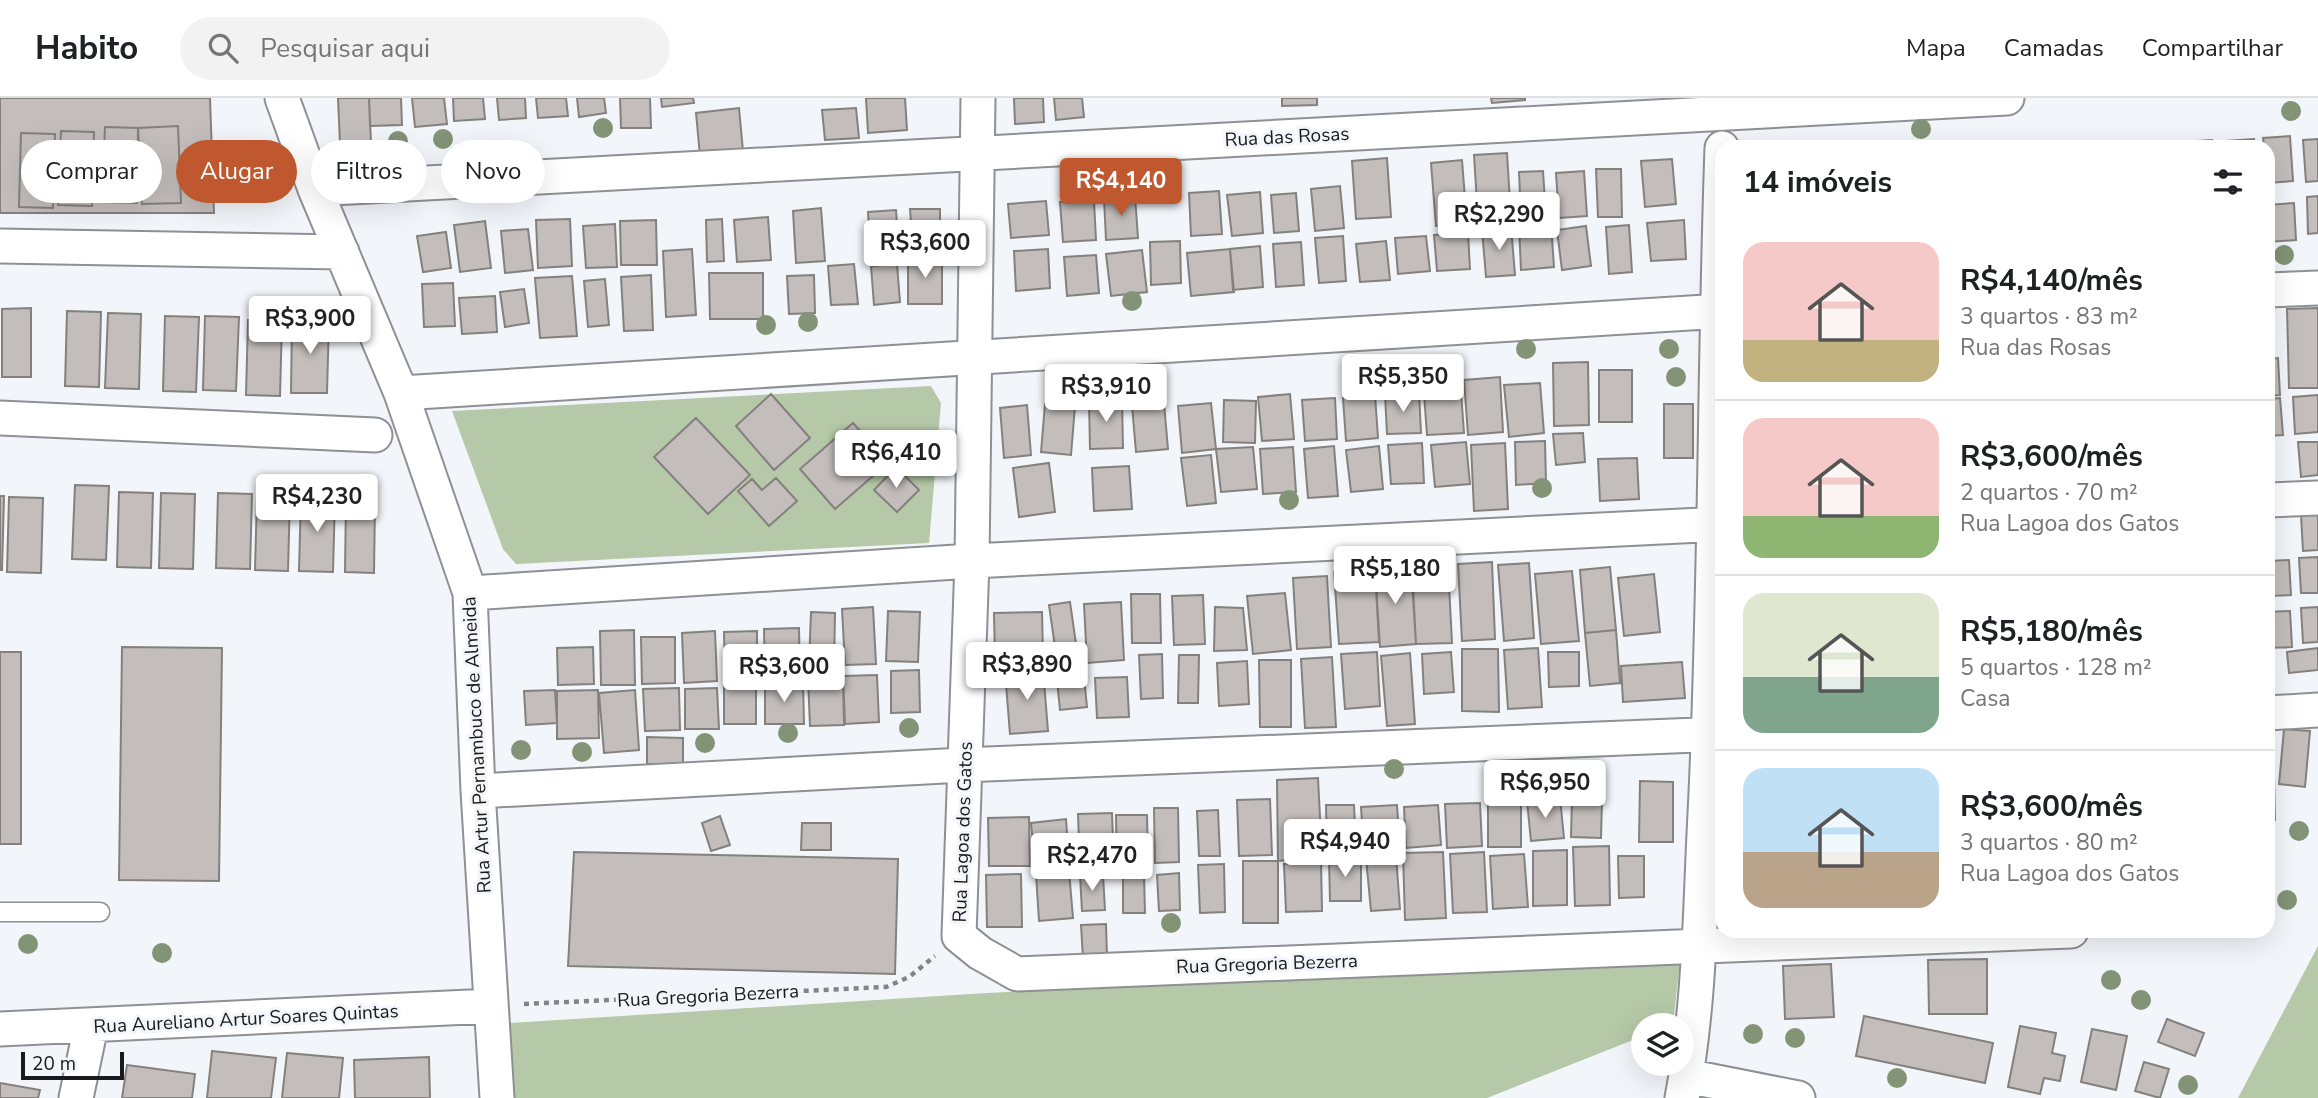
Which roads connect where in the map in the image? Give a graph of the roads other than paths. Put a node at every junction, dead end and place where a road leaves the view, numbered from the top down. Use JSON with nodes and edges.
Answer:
{"nodes":[{"id":1,"x":282,"y":98,"type":"edge"},
{"id":2,"x":978,"y":98,"type":"edge"},
{"id":3,"x":2007,"y":98,"type":"edge"},
{"id":4,"x":1723,"y":106,"type":"edge"},
{"id":5,"x":1722,"y":140,"type":"edge"},
{"id":6,"x":978,"y":152,"type":"junction"},
{"id":7,"x":311,"y":177,"type":"edge"},
{"id":8,"x":427,"y":182,"type":"edge"},
{"id":9,"x":321,"y":203,"type":"edge"},
{"id":10,"x":0,"y":246,"type":"edge"},
{"id":11,"x":342,"y":252,"type":"junction"},
{"id":12,"x":2318,"y":288,"type":"edge"},
{"id":13,"x":2275,"y":290,"type":"edge"},
{"id":14,"x":1715,"y":311,"type":"edge"},
{"id":15,"x":975,"y":356,"type":"junction"},
{"id":16,"x":401,"y":393,"type":"junction"},
{"id":17,"x":0,"y":418,"type":"edge"},
{"id":18,"x":375,"y":435,"type":"dead end"},
{"id":19,"x":2318,"y":498,"type":"edge"},
{"id":20,"x":2275,"y":500,"type":"edge"},
{"id":21,"x":1715,"y":524,"type":"edge"},
{"id":22,"x":972,"y":561,"type":"junction"},
{"id":23,"x":470,"y":593,"type":"junction"},
{"id":24,"x":2318,"y":710,"type":"edge"},
{"id":25,"x":2275,"y":713,"type":"edge"},
{"id":26,"x":1715,"y":734,"type":"edge"},
{"id":27,"x":1715,"y":746,"type":"edge"},
{"id":28,"x":963,"y":765,"type":"junction"},
{"id":29,"x":478,"y":791,"type":"junction"},
{"id":30,"x":0,"y":912,"type":"edge"},
{"id":31,"x":100,"y":912,"type":"dead end"},
{"id":32,"x":958,"y":936,"type":"joint"},
{"id":33,"x":1897,"y":938,"type":"edge"},
{"id":34,"x":1699,"y":946,"type":"junction"},
{"id":35,"x":491,"y":1006,"type":"junction"},
{"id":36,"x":91,"y":1026,"type":"junction"},
{"id":37,"x":0,"y":1029,"type":"edge"},
{"id":38,"x":1684,"y":1087,"type":"edge"},
{"id":39,"x":76,"y":1098,"type":"edge"},
{"id":40,"x":497,"y":1098,"type":"edge"},
{"id":41,"x":1798,"y":1098,"type":"edge"}],
"edges":[{"from":1,"to":7,"type":"street","name":"Rua Artur Pernambuco de Almeida"},
{"from":2,"to":6,"type":"street","name":"Rua Lagoa dos Gatos"},
{"from":3,"to":4,"type":"street","name":"Rua das Rosas"},
{"from":4,"to":5,"type":"street"},
{"from":4,"to":6,"type":"street","name":"Rua das Rosas"},
{"from":6,"to":8,"type":"street","name":"Rua das Rosas"},
{"from":6,"to":15,"type":"street","name":"Rua Lagoa dos Gatos"},
{"from":9,"to":11,"type":"street","name":"Rua Artur Pernambuco de Almeida"},
{"from":10,"to":11,"type":"street"},
{"from":11,"to":16,"type":"street","name":"Rua Artur Pernambuco de Almeida"},
{"from":12,"to":13,"type":"street"},
{"from":14,"to":15,"type":"street"},
{"from":15,"to":16,"type":"street"},
{"from":15,"to":22,"type":"street","name":"Rua Lagoa dos Gatos"},
{"from":16,"to":23,"type":"street","name":"Rua Artur Pernambuco de Almeida"},
{"from":17,"to":18,"type":"street"},
{"from":19,"to":20,"type":"street"},
{"from":21,"to":22,"type":"street"},
{"from":22,"to":23,"type":"street"},
{"from":22,"to":28,"type":"street","name":"Rua Lagoa dos Gatos"},
{"from":23,"to":29,"type":"street","name":"Rua Artur Pernambuco de Almeida"},
{"from":24,"to":25,"type":"street"},
{"from":26,"to":28,"type":"street"},
{"from":27,"to":34,"type":"street"},
{"from":28,"to":29,"type":"street"},
{"from":28,"to":32,"type":"street","name":"Rua Lagoa dos Gatos"},
{"from":29,"to":35,"type":"street","name":"Rua Artur Pernambuco de Almeida"},
{"from":30,"to":31,"type":"lane"},
{"from":32,"to":34,"type":"street","name":"Rua Gregoria Bezerra"},
{"from":33,"to":34,"type":"street","name":"Rua Gregoria Bezerra"},
{"from":34,"to":38,"type":"street"},
{"from":35,"to":36,"type":"street","name":"Rua Aureliano Artur Soares Quintas"},
{"from":35,"to":40,"type":"street","name":"Rua Artur Pernambuco de Almeida"},
{"from":36,"to":37,"type":"street","name":"Rua Aureliano Artur Soares Quintas"},
{"from":36,"to":39,"type":"street"},
{"from":38,"to":41,"type":"street"}]}
